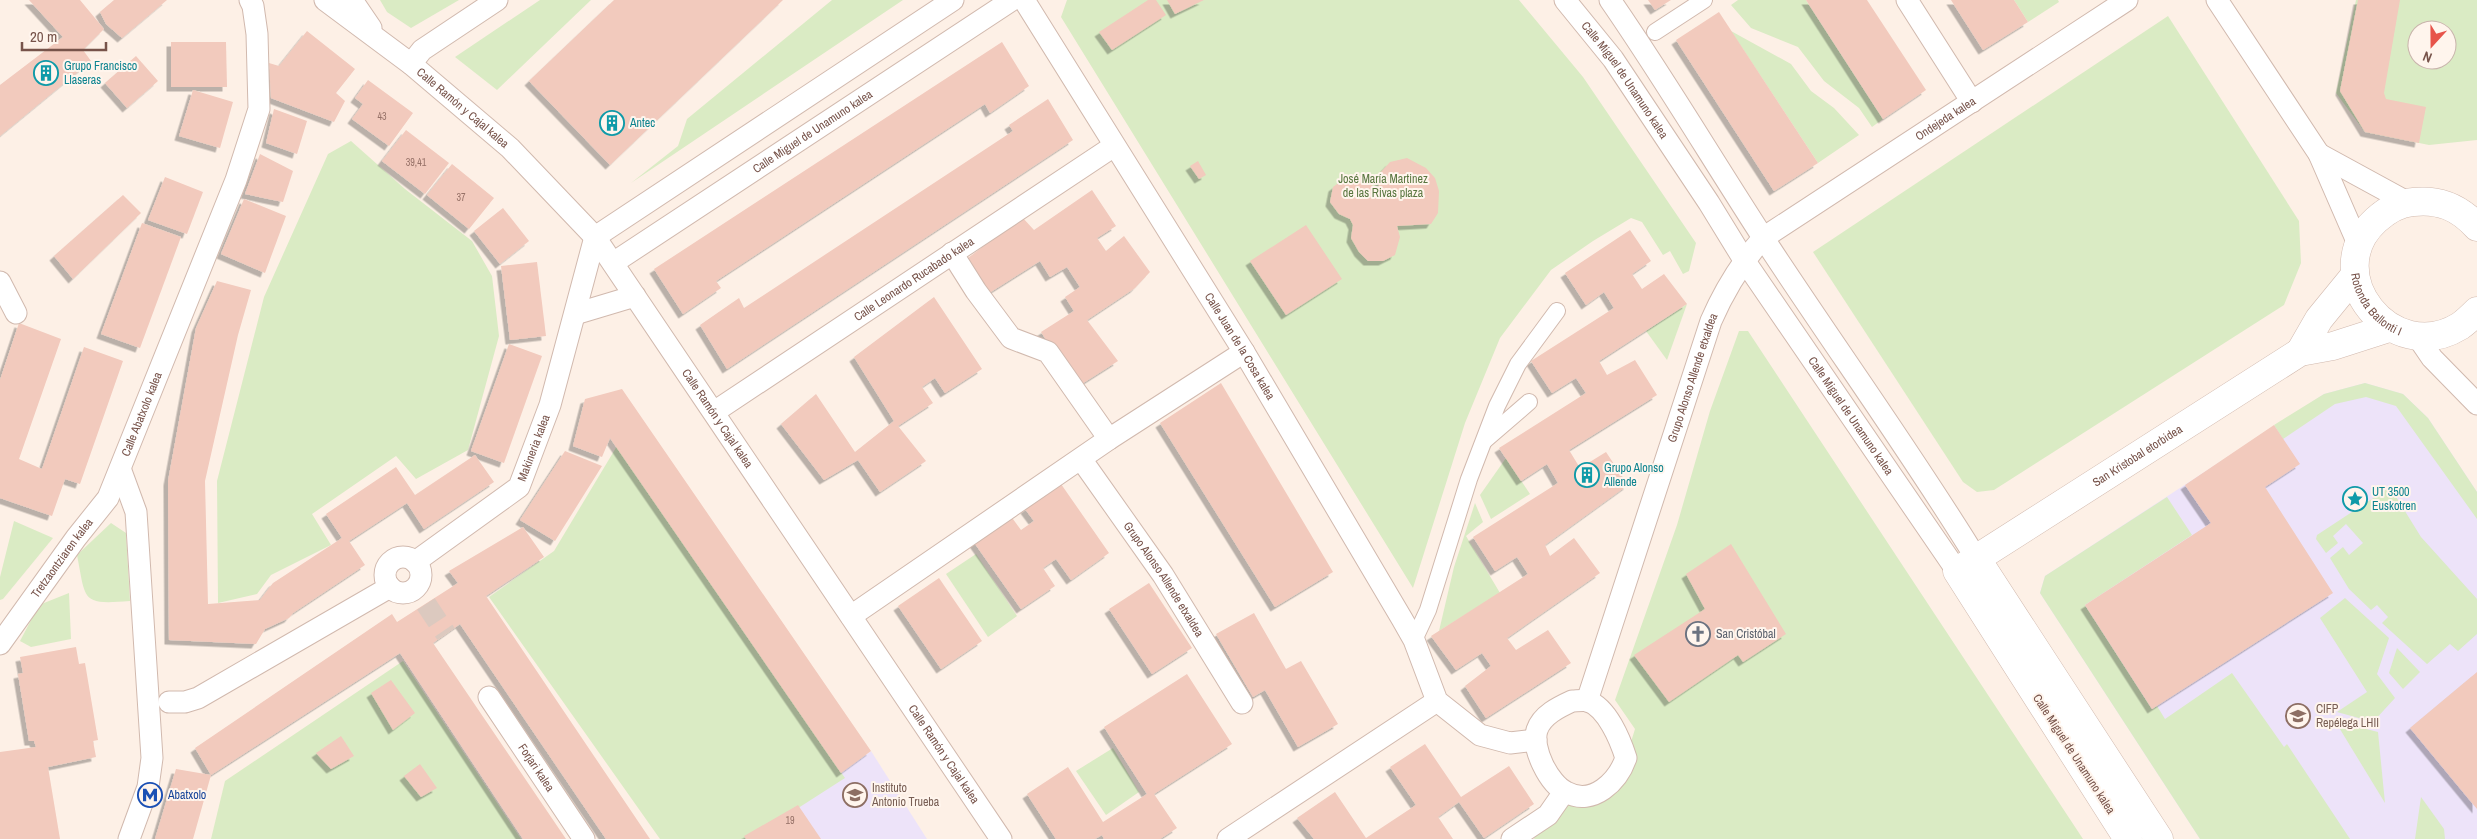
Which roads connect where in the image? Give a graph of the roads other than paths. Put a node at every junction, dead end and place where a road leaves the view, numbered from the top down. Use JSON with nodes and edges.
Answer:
{"nodes":[{"id":1,"x":250,"y":0,"type":"edge"},
{"id":2,"x":325,"y":0,"type":"edge"},
{"id":3,"x":352,"y":0,"type":"edge"},
{"id":4,"x":497,"y":0,"type":"edge"},
{"id":5,"x":953,"y":0,"type":"edge"},
{"id":6,"x":1012,"y":0,"type":"edge"},
{"id":7,"x":1024,"y":0,"type":"edge"},
{"id":8,"x":1565,"y":0,"type":"edge"},
{"id":9,"x":1610,"y":0,"type":"edge"},
{"id":10,"x":1704,"y":0,"type":"edge"},
{"id":11,"x":1907,"y":0,"type":"edge"},
{"id":12,"x":2127,"y":0,"type":"edge"},
{"id":13,"x":2217,"y":0,"type":"edge"},
{"id":14,"x":1655,"y":32,"type":"dead end"},
{"id":15,"x":382,"y":44,"type":"junction"},
{"id":16,"x":411,"y":64,"type":"junction"},
{"id":17,"x":1972,"y":102,"type":"junction"},
{"id":18,"x":1114,"y":146,"type":"junction"},
{"id":19,"x":2319,"y":154,"type":"junction"},
{"id":20,"x":2407,"y":202,"type":"junction"},
{"id":21,"x":2477,"y":227,"type":"edge"},
{"id":22,"x":596,"y":237,"type":"junction"},
{"id":23,"x":1763,"y":238,"type":"junction"},
{"id":24,"x":2359,"y":246,"type":"junction"},
{"id":25,"x":952,"y":253,"type":"junction"},
{"id":26,"x":1744,"y":260,"type":"junction"},
{"id":27,"x":613,"y":263,"type":"junction"},
{"id":28,"x":2356,"y":275,"type":"junction"},
{"id":29,"x":0,"y":282,"type":"edge"},
{"id":30,"x":635,"y":296,"type":"junction"},
{"id":31,"x":1557,"y":311,"type":"dead end"},
{"id":32,"x":2477,"y":311,"type":"edge"},
{"id":33,"x":16,"y":314,"type":"dead end"},
{"id":34,"x":575,"y":314,"type":"junction"},
{"id":35,"x":2389,"y":328,"type":"junction"},
{"id":36,"x":2417,"y":336,"type":"junction"},
{"id":37,"x":1244,"y":352,"type":"junction"},
{"id":38,"x":2300,"y":352,"type":"junction"},
{"id":39,"x":1529,"y":402,"type":"dead end"},
{"id":40,"x":2477,"y":404,"type":"edge"},
{"id":41,"x":714,"y":412,"type":"junction"},
{"id":42,"x":1109,"y":439,"type":"junction"},
{"id":43,"x":1482,"y":443,"type":"junction"},
{"id":44,"x":1082,"y":458,"type":"junction"},
{"id":45,"x":121,"y":471,"type":"junction"},
{"id":46,"x":415,"y":562,"type":"junction"},
{"id":47,"x":1966,"y":564,"type":"junction"},
{"id":48,"x":390,"y":587,"type":"junction"},
{"id":49,"x":851,"y":616,"type":"junction"},
{"id":50,"x":1414,"y":640,"type":"junction"},
{"id":51,"x":0,"y":644,"type":"edge"},
{"id":52,"x":489,"y":697,"type":"dead end"},
{"id":53,"x":1437,"y":701,"type":"junction"},
{"id":54,"x":1587,"y":701,"type":"junction"},
{"id":55,"x":169,"y":702,"type":"dead end"},
{"id":56,"x":1242,"y":703,"type":"dead end"},
{"id":57,"x":1536,"y":740,"type":"junction"},
{"id":58,"x":1564,"y":792,"type":"junction"},
{"id":59,"x":129,"y":839,"type":"edge"},
{"id":60,"x":584,"y":839,"type":"edge"},
{"id":61,"x":1002,"y":839,"type":"edge"},
{"id":62,"x":1228,"y":839,"type":"edge"},
{"id":63,"x":1512,"y":839,"type":"edge"},
{"id":64,"x":2128,"y":839,"type":"edge"},
{"id":65,"x":2159,"y":839,"type":"edge"}],
"edges":[{"from":1,"to":45,"type":"street","name":"Calle Abatxolo kalea"},
{"from":2,"to":15,"type":"street","name":"Calle Ramón y Cajal kalea"},
{"from":3,"to":15,"type":"street","name":"Calle Ramón y Cajal kalea"},
{"from":4,"to":16,"type":"street"},
{"from":5,"to":22,"type":"street"},
{"from":6,"to":27,"type":"street","name":"Calle Miguel de Unamuno kalea"},
{"from":7,"to":18,"type":"street","name":"Calle Juan de la Cosa kalea"},
{"from":8,"to":26,"type":"street","name":"Calle Miguel de Unamuno kalea"},
{"from":9,"to":23,"type":"street","name":"Calle Miguel de Unamuno kalea"},
{"from":10,"to":14,"type":"street"},
{"from":11,"to":17,"type":"street"},
{"from":12,"to":17,"type":"street","name":"Ondejeda kalea"},
{"from":13,"to":19,"type":"street"},
{"from":15,"to":16,"type":"street","name":"Calle Ramón y Cajal kalea"},
{"from":16,"to":22,"type":"street","name":"Calle Ramón y Cajal kalea"},
{"from":17,"to":23,"type":"street","name":"Ondejeda kalea"},
{"from":18,"to":25,"type":"street","name":"Calle Leonardo Rucabado kalea"},
{"from":18,"to":37,"type":"street","name":"Calle Juan de la Cosa kalea"},
{"from":19,"to":20,"type":"street"},
{"from":19,"to":24,"type":"street"},
{"from":20,"to":21,"type":"street","name":"Rotonda Ballonti I"},
{"from":20,"to":24,"type":"street","name":"Rotonda Ballonti I"},
{"from":22,"to":27,"type":"street","name":"Calle Ramón y Cajal kalea"},
{"from":22,"to":34,"type":"street","name":"Makineria kalea"},
{"from":23,"to":26,"type":"street","name":"Grupo Alonso Allende etxaldea"},
{"from":23,"to":47,"type":"street","name":"Calle Miguel de Unamuno kalea"},
{"from":24,"to":28,"type":"street","name":"Rotonda Ballonti I"},
{"from":25,"to":41,"type":"street","name":"Calle Leonardo Rucabado kalea"},
{"from":25,"to":42,"type":"street"},
{"from":26,"to":47,"type":"street","name":"Calle Miguel de Unamuno kalea"},
{"from":26,"to":54,"type":"street","name":"Grupo Alonso Allende etxaldea"},
{"from":27,"to":30,"type":"street","name":"Calle Ramón y Cajal kalea"},
{"from":28,"to":35,"type":"street","name":"Rotonda Ballonti I"},
{"from":28,"to":38,"type":"street","name":"San Kristobal etorbidea"},
{"from":29,"to":33,"type":"street"},
{"from":30,"to":34,"type":"street"},
{"from":30,"to":41,"type":"street","name":"Calle Ramón y Cajal kalea"},
{"from":31,"to":43,"type":"street"},
{"from":32,"to":36,"type":"street","name":"Rotonda Ballonti I"},
{"from":34,"to":46,"type":"street","name":"Makineria kalea"},
{"from":35,"to":36,"type":"street","name":"Rotonda Ballonti I"},
{"from":35,"to":38,"type":"street","name":"San Kristobal etorbidea"},
{"from":36,"to":40,"type":"street"},
{"from":37,"to":42,"type":"street"},
{"from":37,"to":50,"type":"street","name":"Calle Juan de la Cosa kalea"},
{"from":38,"to":47,"type":"street","name":"San Kristobal etorbidea"},
{"from":39,"to":43,"type":"street"},
{"from":41,"to":49,"type":"street","name":"Calle Ramón y Cajal kalea"},
{"from":42,"to":44,"type":"street"},
{"from":43,"to":50,"type":"street"},
{"from":44,"to":49,"type":"street"},
{"from":44,"to":56,"type":"street","name":"Grupo Alonso Allende etxaldea"},
{"from":45,"to":51,"type":"street","name":"Tretzaontziaren kalea"},
{"from":45,"to":59,"type":"street","name":"Calle Abatxolo kalea"},
{"from":46,"to":48,"type":"street"},
{"from":46,"to":48,"type":"street"},
{"from":47,"to":64,"type":"street","name":"Calle Miguel de Unamuno kalea"},
{"from":47,"to":65,"type":"street","name":"Calle Miguel de Unamuno kalea"},
{"from":48,"to":55,"type":"street"},
{"from":49,"to":61,"type":"street","name":"Calle Ramón y Cajal kalea"},
{"from":50,"to":53,"type":"street","name":"Calle Juan de la Cosa kalea"},
{"from":52,"to":60,"type":"street","name":"Forjari kalea"},
{"from":53,"to":57,"type":"street"},
{"from":53,"to":62,"type":"street"},
{"from":54,"to":57,"type":"street"},
{"from":54,"to":58,"type":"street"},
{"from":57,"to":58,"type":"street"},
{"from":58,"to":63,"type":"street"}]}
